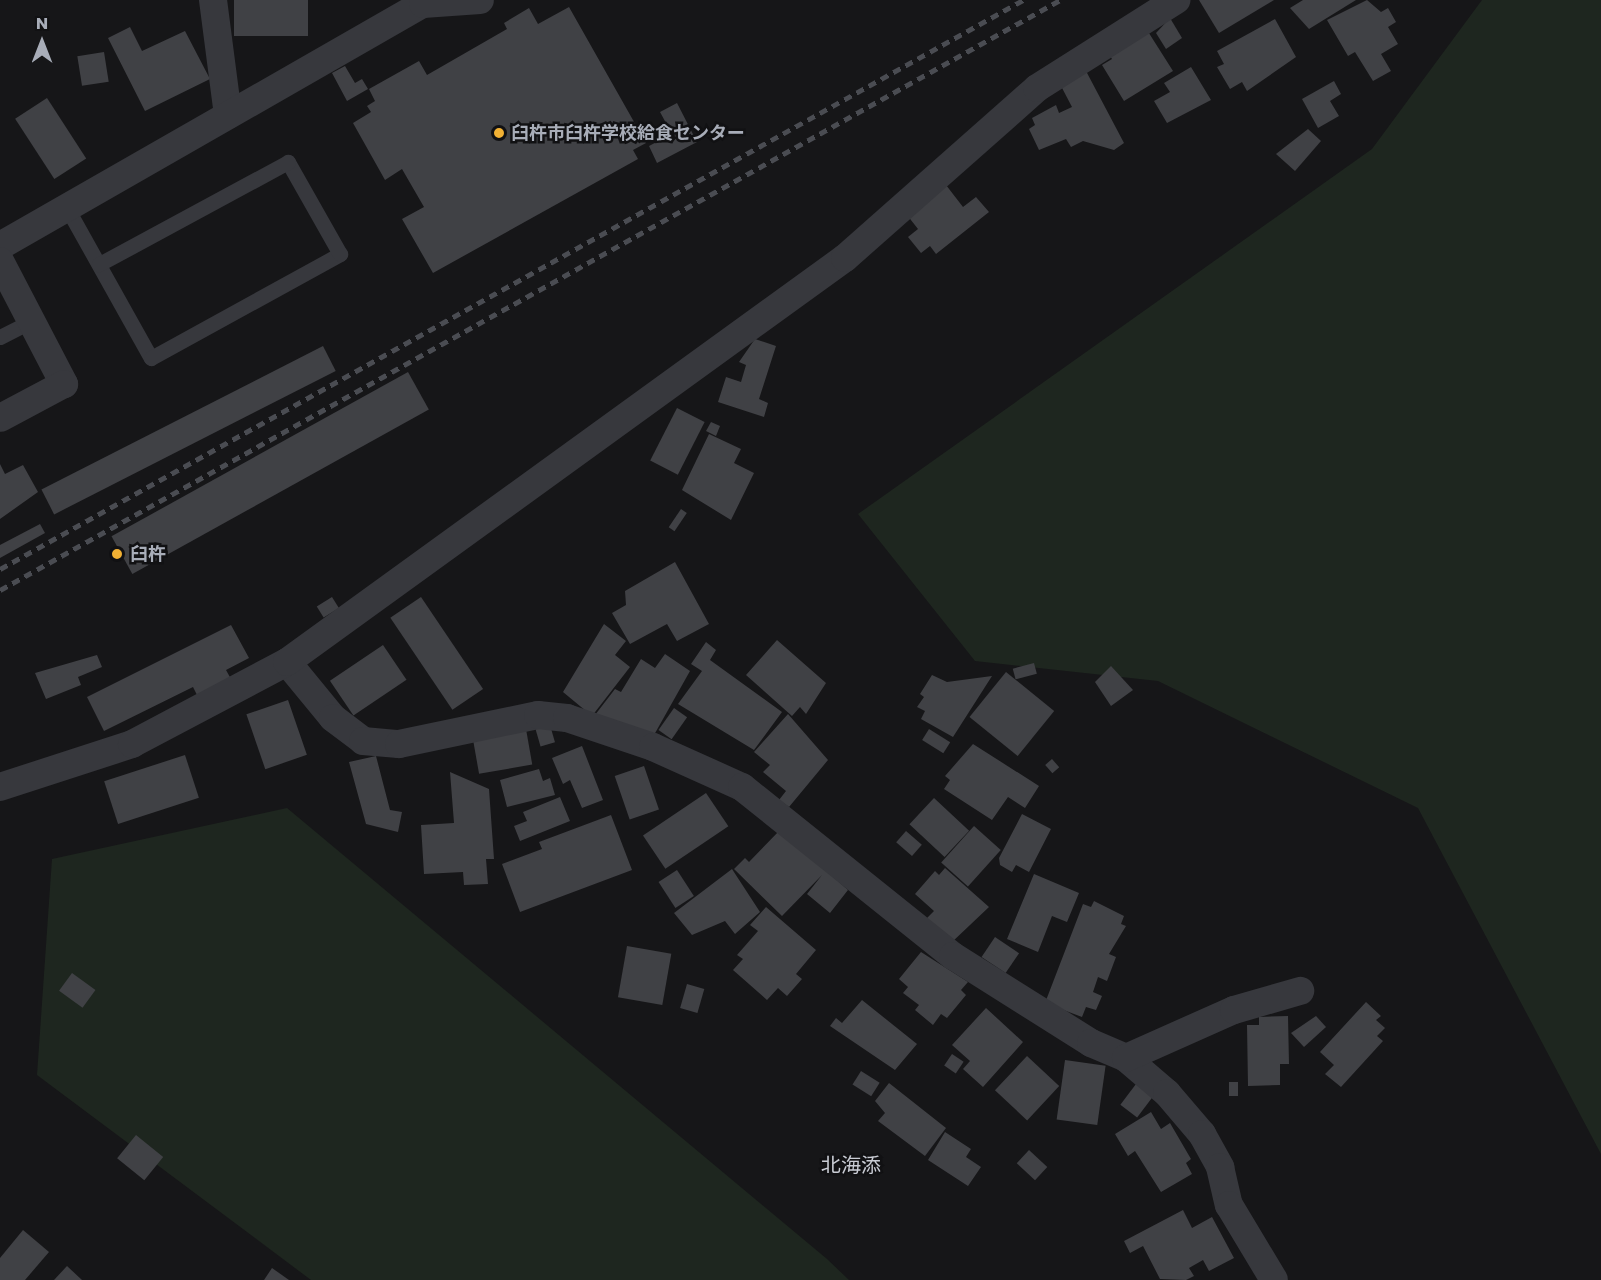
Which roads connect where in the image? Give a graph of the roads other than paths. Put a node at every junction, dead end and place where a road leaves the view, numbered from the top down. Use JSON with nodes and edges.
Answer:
{"nodes":[{"id":1,"x":213,"y":0,"type":"edge"},
{"id":2,"x":480,"y":0,"type":"edge"},
{"id":3,"x":1176,"y":0,"type":"edge"},
{"id":4,"x":228,"y":115,"type":"junction"},
{"id":5,"x":67,"y":208,"type":"junction"},
{"id":6,"x":0,"y":246,"type":"edge"},
{"id":7,"x":0,"y":261,"type":"edge"},
{"id":8,"x":99,"y":264,"type":"junction"},
{"id":9,"x":31,"y":321,"type":"junction"},
{"id":10,"x":0,"y":337,"type":"edge"},
{"id":11,"x":0,"y":418,"type":"edge"},
{"id":12,"x":287,"y":662,"type":"junction"},
{"id":13,"x":0,"y":787,"type":"edge"},
{"id":14,"x":1300,"y":991,"type":"dead end"},
{"id":15,"x":1126,"y":1058,"type":"junction"},
{"id":16,"x":1274,"y":1280,"type":"edge"}],
"edges":[{"from":1,"to":4,"type":"street"},
{"from":2,"to":4,"type":"street"},
{"from":3,"to":12,"type":"street"},
{"from":4,"to":5,"type":"street"},
{"from":5,"to":6,"type":"street"},
{"from":5,"to":8,"type":"lane"},
{"from":7,"to":9,"type":"street"},
{"from":8,"to":8,"type":"lane"},
{"from":9,"to":10,"type":"lane"},
{"from":9,"to":11,"type":"street"},
{"from":12,"to":13,"type":"street"},
{"from":12,"to":15,"type":"street"},
{"from":14,"to":15,"type":"street"},
{"from":15,"to":16,"type":"street"}]}
